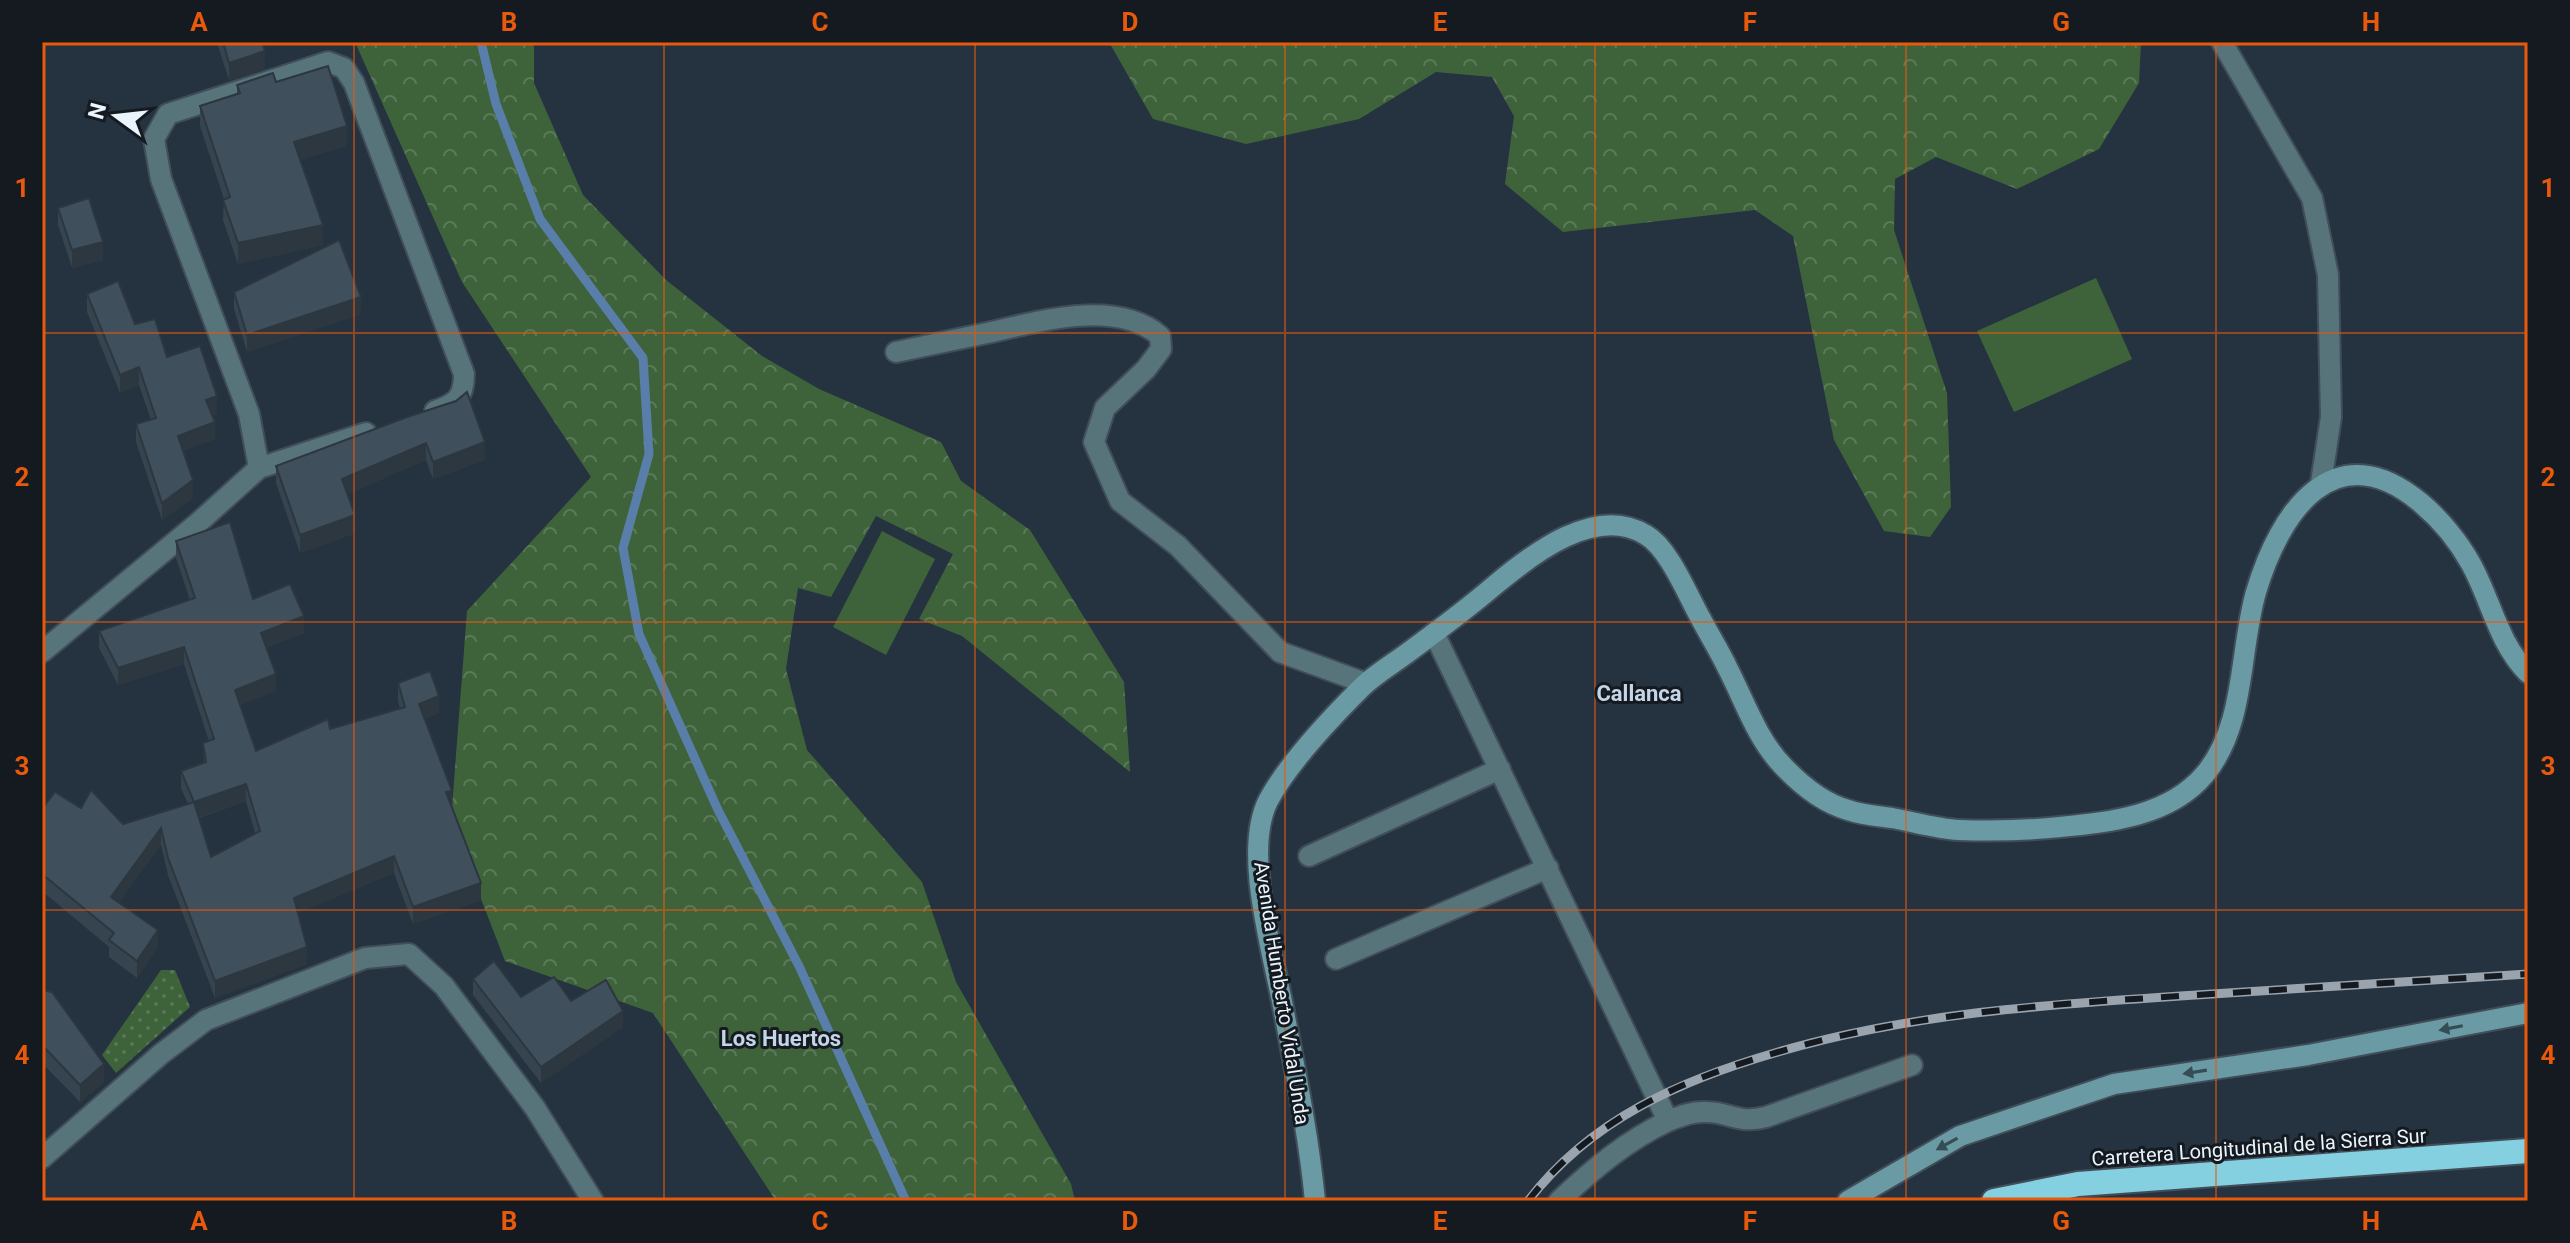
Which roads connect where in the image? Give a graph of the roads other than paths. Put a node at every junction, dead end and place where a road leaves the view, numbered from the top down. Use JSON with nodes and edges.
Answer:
{"nodes":[{"id":1,"x":2222,"y":42,"type":"edge"},
{"id":2,"x":896,"y":352,"type":"dead end"},
{"id":3,"x":422,"y":415,"type":"edge"},
{"id":4,"x":378,"y":430,"type":"edge"},
{"id":5,"x":259,"y":468,"type":"junction"},
{"id":6,"x":2321,"y":483,"type":"junction"},
{"id":7,"x":1434,"y":633,"type":"junction"},
{"id":8,"x":42,"y":652,"type":"edge"},
{"id":9,"x":2528,"y":673,"type":"edge"},
{"id":10,"x":1365,"y":683,"type":"junction"},
{"id":11,"x":1500,"y":769,"type":"junction"},
{"id":12,"x":1309,"y":856,"type":"dead end"},
{"id":13,"x":1548,"y":868,"type":"junction"},
{"id":14,"x":1336,"y":959,"type":"dead end"},
{"id":15,"x":2528,"y":1013,"type":"edge"},
{"id":16,"x":1912,"y":1065,"type":"dead end"},
{"id":17,"x":1668,"y":1121,"type":"junction"},
{"id":18,"x":2528,"y":1151,"type":"edge"},
{"id":19,"x":42,"y":1158,"type":"edge"},
{"id":20,"x":593,"y":1201,"type":"edge"},
{"id":21,"x":1315,"y":1201,"type":"edge"},
{"id":22,"x":1559,"y":1201,"type":"edge"},
{"id":23,"x":1848,"y":1201,"type":"edge"},
{"id":24,"x":1994,"y":1201,"type":"edge"}],
"edges":[{"from":1,"to":6,"type":"street"},
{"from":2,"to":10,"type":"street"},
{"from":3,"to":5,"type":"street"},
{"from":4,"to":5,"type":"street"},
{"from":5,"to":8,"type":"street"},
{"from":6,"to":7,"type":"main road","name":"Avenida Humberto Vidal Unda"},
{"from":6,"to":9,"type":"main road"},
{"from":7,"to":10,"type":"main road","name":"Avenida Humberto Vidal Unda"},
{"from":7,"to":11,"type":"street"},
{"from":10,"to":21,"type":"main road","name":"Avenida Humberto Vidal Unda"},
{"from":11,"to":12,"type":"street"},
{"from":11,"to":13,"type":"street"},
{"from":13,"to":14,"type":"street"},
{"from":13,"to":17,"type":"street"},
{"from":15,"to":23,"type":"main road","one_way":true},
{"from":16,"to":17,"type":"street"},
{"from":17,"to":22,"type":"street"},
{"from":18,"to":24,"type":"highway","name":"Carretera Longitudinal de la Sierra Sur"},
{"from":19,"to":20,"type":"street"}]}
